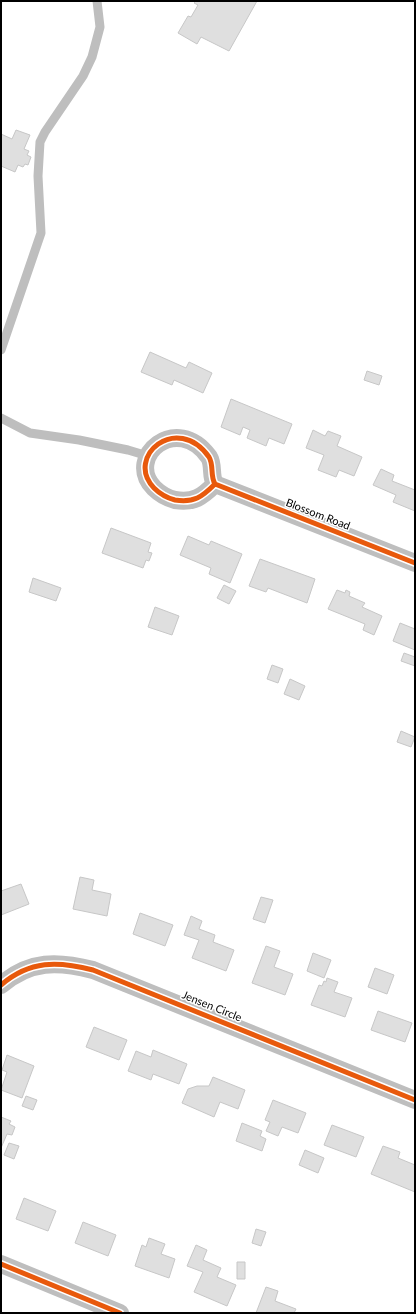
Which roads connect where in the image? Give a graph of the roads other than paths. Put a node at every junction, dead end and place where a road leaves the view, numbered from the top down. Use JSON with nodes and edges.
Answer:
{"nodes":[{"id":1,"x":97,"y":1,"type":"edge"},
{"id":2,"x":1,"y":350,"type":"edge"},
{"id":3,"x":1,"y":418,"type":"edge"},
{"id":4,"x":148,"y":456,"type":"junction"},
{"id":5,"x":214,"y":484,"type":"junction"},
{"id":6,"x":415,"y":563,"type":"edge"},
{"id":7,"x":1,"y":985,"type":"edge"},
{"id":8,"x":415,"y":1100,"type":"edge"},
{"id":9,"x":1,"y":1264,"type":"edge"},
{"id":10,"x":120,"y":1313,"type":"edge"}],
"edges":[{"from":1,"to":2,"type":"lane"},
{"from":3,"to":4,"type":"lane"},
{"from":4,"to":5,"type":"street"},
{"from":4,"to":5,"type":"street"},
{"from":5,"to":6,"type":"street","name":"Blossom Road"},
{"from":7,"to":8,"type":"street","name":"Jensen Circle"},
{"from":9,"to":10,"type":"street"}]}
